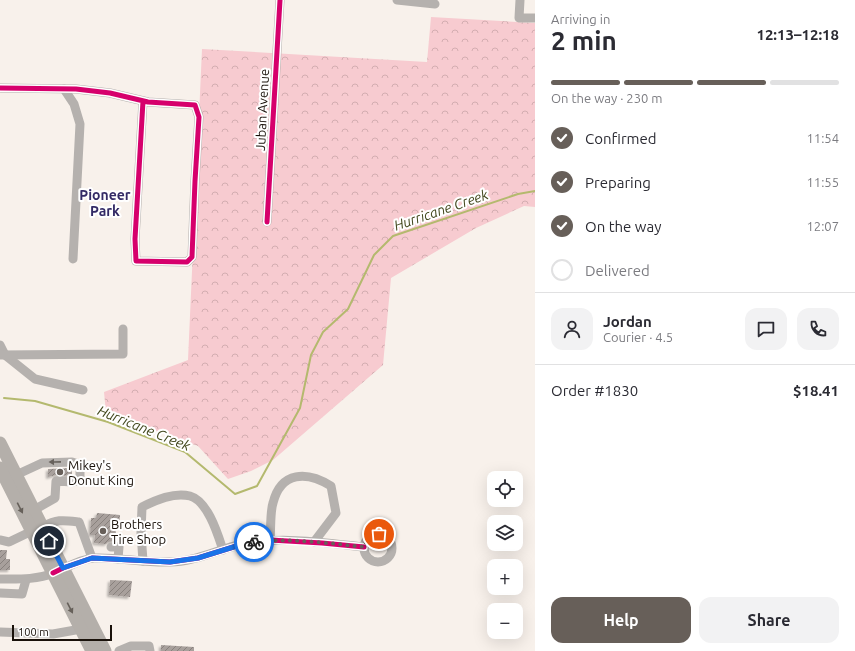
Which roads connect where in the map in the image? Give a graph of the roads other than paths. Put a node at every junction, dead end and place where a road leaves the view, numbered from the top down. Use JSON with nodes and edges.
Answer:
{"nodes":[{"id":1,"x":280,"y":0,"type":"edge"},
{"id":2,"x":397,"y":0,"type":"edge"},
{"id":3,"x":520,"y":0,"type":"edge"},
{"id":4,"x":435,"y":4,"type":"dead end"},
{"id":5,"x":535,"y":18,"type":"edge"},
{"id":6,"x":0,"y":88,"type":"edge"},
{"id":7,"x":64,"y":89,"type":"junction"},
{"id":8,"x":142,"y":101,"type":"junction"},
{"id":9,"x":267,"y":222,"type":"dead end"},
{"id":10,"x":73,"y":259,"type":"dead end"},
{"id":11,"x":123,"y":329,"type":"dead end"},
{"id":12,"x":0,"y":345,"type":"edge"},
{"id":13,"x":2,"y":355,"type":"edge"},
{"id":14,"x":83,"y":390,"type":"dead end"},
{"id":15,"x":0,"y":443,"type":"edge"},
{"id":16,"x":0,"y":468,"type":"edge"},
{"id":17,"x":8,"y":480,"type":"edge"},
{"id":18,"x":35,"y":522,"type":"junction"},
{"id":19,"x":0,"y":540,"type":"edge"},
{"id":20,"x":270,"y":540,"type":"junction"},
{"id":21,"x":314,"y":542,"type":"junction"},
{"id":22,"x":119,"y":547,"type":"dead end"},
{"id":23,"x":364,"y":547,"type":"dead end"},
{"id":24,"x":223,"y":550,"type":"junction"},
{"id":25,"x":92,"y":558,"type":"junction"},
{"id":26,"x":118,"y":559,"type":"junction"},
{"id":27,"x":143,"y":561,"type":"junction"},
{"id":28,"x":58,"y":571,"type":"junction"},
{"id":29,"x":0,"y":579,"type":"edge"},
{"id":30,"x":26,"y":580,"type":"junction"},
{"id":31,"x":0,"y":594,"type":"edge"},
{"id":32,"x":81,"y":629,"type":"junction"},
{"id":33,"x":0,"y":632,"type":"edge"},
{"id":34,"x":92,"y":651,"type":"edge"},
{"id":35,"x":105,"y":651,"type":"edge"},
{"id":36,"x":119,"y":651,"type":"edge"},
{"id":37,"x":150,"y":651,"type":"edge"}],
"edges":[{"from":1,"to":9,"type":"street","name":"Juban Avenue"},
{"from":2,"to":4,"type":"street"},
{"from":3,"to":5,"type":"street"},
{"from":6,"to":7,"type":"street"},
{"from":7,"to":8,"type":"street"},
{"from":7,"to":10,"type":"street"},
{"from":8,"to":8,"type":"street"},
{"from":11,"to":13,"type":"street"},
{"from":12,"to":13,"type":"street"},
{"from":13,"to":14,"type":"street"},
{"from":15,"to":17,"type":"highway"},
{"from":16,"to":17,"type":"highway"},
{"from":17,"to":18,"type":"highway"},
{"from":18,"to":17,"type":"street","one_way":true},
{"from":18,"to":19,"type":"street"},
{"from":18,"to":25,"type":"street"},
{"from":18,"to":28,"type":"highway"},
{"from":20,"to":21,"type":"street"},
{"from":20,"to":21,"type":"street"},
{"from":20,"to":24,"type":"street"},
{"from":21,"to":23,"type":"street"},
{"from":22,"to":26,"type":"street"},
{"from":24,"to":27,"type":"street"},
{"from":24,"to":27,"type":"street"},
{"from":25,"to":26,"type":"street"},
{"from":25,"to":28,"type":"street"},
{"from":26,"to":27,"type":"street"},
{"from":28,"to":30,"type":"street"},
{"from":28,"to":32,"type":"highway","one_way":true},
{"from":28,"to":35,"type":"highway"},
{"from":29,"to":30,"type":"street"},
{"from":30,"to":31,"type":"street"},
{"from":32,"to":33,"type":"street"},
{"from":32,"to":34,"type":"highway"},
{"from":36,"to":37,"type":"street"}]}
